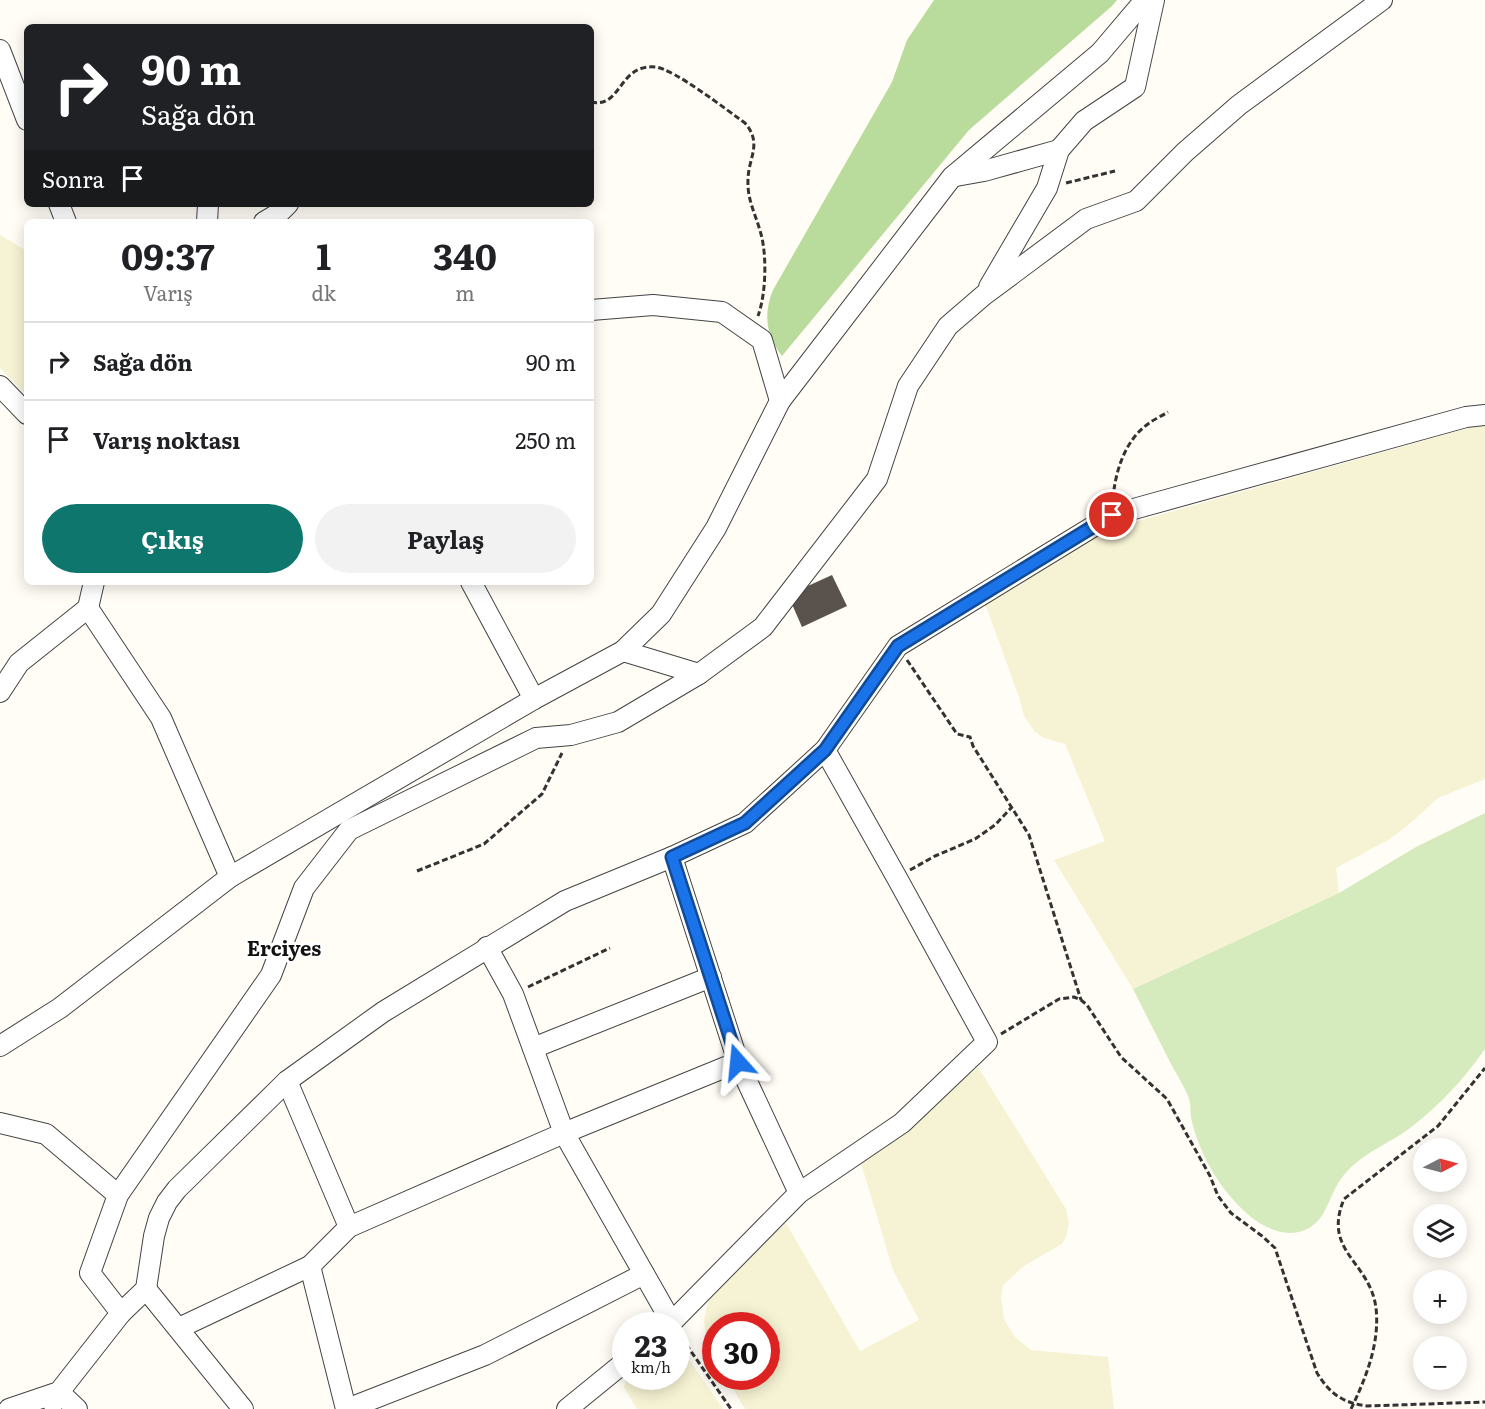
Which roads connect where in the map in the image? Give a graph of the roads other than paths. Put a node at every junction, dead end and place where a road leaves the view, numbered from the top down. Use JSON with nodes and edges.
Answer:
{"nodes":[{"id":1,"x":1145,"y":0,"type":"edge"},
{"id":2,"x":1154,"y":0,"type":"edge"},
{"id":3,"x":1382,"y":0,"type":"edge"},
{"id":4,"x":0,"y":50,"type":"edge"},
{"id":5,"x":24,"y":112,"type":"edge"},
{"id":6,"x":1059,"y":150,"type":"junction"},
{"id":7,"x":952,"y":177,"type":"junction"},
{"id":8,"x":285,"y":207,"type":"edge"},
{"id":9,"x":269,"y":219,"type":"edge"},
{"id":10,"x":984,"y":295,"type":"junction"},
{"id":11,"x":594,"y":310,"type":"edge"},
{"id":12,"x":0,"y":386,"type":"edge"},
{"id":13,"x":780,"y":401,"type":"junction"},
{"id":14,"x":24,"y":411,"type":"edge"},
{"id":15,"x":1485,"y":415,"type":"edge"},
{"id":16,"x":92,"y":585,"type":"edge"},
{"id":17,"x":473,"y":585,"type":"edge"},
{"id":18,"x":88,"y":608,"type":"junction"},
{"id":19,"x":623,"y":651,"type":"junction"},
{"id":20,"x":699,"y":674,"type":"junction"},
{"id":21,"x":0,"y":692,"type":"edge"},
{"id":22,"x":534,"y":699,"type":"junction"},
{"id":23,"x":825,"y":750,"type":"junction"},
{"id":24,"x":344,"y":810,"type":"junction"},
{"id":25,"x":348,"y":830,"type":"junction"},
{"id":26,"x":672,"y":857,"type":"junction"},
{"id":27,"x":230,"y":877,"type":"junction"},
{"id":28,"x":488,"y":947,"type":"junction"},
{"id":29,"x":711,"y":977,"type":"junction"},
{"id":30,"x":0,"y":1046,"type":"edge"},
{"id":31,"x":533,"y":1048,"type":"junction"},
{"id":32,"x":738,"y":1062,"type":"junction"},
{"id":33,"x":287,"y":1081,"type":"junction"},
{"id":34,"x":0,"y":1123,"type":"edge"},
{"id":35,"x":564,"y":1133,"type":"junction"},
{"id":36,"x":799,"y":1193,"type":"junction"},
{"id":37,"x":118,"y":1195,"type":"junction"},
{"id":38,"x":349,"y":1227,"type":"junction"},
{"id":39,"x":310,"y":1266,"type":"junction"},
{"id":40,"x":644,"y":1274,"type":"junction"},
{"id":41,"x":146,"y":1289,"type":"junction"},
{"id":42,"x":664,"y":1312,"type":"edge"},
{"id":43,"x":686,"y":1312,"type":"edge"},
{"id":44,"x":121,"y":1313,"type":"junction"},
{"id":45,"x":179,"y":1328,"type":"junction"},
{"id":46,"x":612,"y":1372,"type":"edge"},
{"id":47,"x":54,"y":1401,"type":"edge"},
{"id":48,"x":9,"y":1409,"type":"edge"},
{"id":49,"x":76,"y":1409,"type":"edge"},
{"id":50,"x":243,"y":1409,"type":"edge"},
{"id":51,"x":346,"y":1409,"type":"edge"},
{"id":52,"x":567,"y":1409,"type":"edge"}],
"edges":[{"from":1,"to":7,"type":"street"},
{"from":2,"to":6,"type":"street"},
{"from":3,"to":10,"type":"street"},
{"from":4,"to":5,"type":"street"},
{"from":6,"to":7,"type":"street"},
{"from":6,"to":10,"type":"street"},
{"from":7,"to":13,"type":"street"},
{"from":8,"to":9,"type":"street"},
{"from":10,"to":20,"type":"street"},
{"from":11,"to":13,"type":"street"},
{"from":12,"to":14,"type":"street"},
{"from":13,"to":19,"type":"street"},
{"from":15,"to":23,"type":"street"},
{"from":16,"to":18,"type":"street"},
{"from":17,"to":22,"type":"street"},
{"from":18,"to":21,"type":"street"},
{"from":18,"to":27,"type":"street"},
{"from":19,"to":20,"type":"street"},
{"from":19,"to":22,"type":"street"},
{"from":20,"to":25,"type":"street"},
{"from":22,"to":24,"type":"street"},
{"from":23,"to":26,"type":"street"},
{"from":23,"to":36,"type":"street"},
{"from":24,"to":25,"type":"street"},
{"from":24,"to":27,"type":"street"},
{"from":25,"to":37,"type":"street"},
{"from":26,"to":28,"type":"street"},
{"from":26,"to":29,"type":"street"},
{"from":27,"to":30,"type":"street"},
{"from":28,"to":31,"type":"street"},
{"from":28,"to":33,"type":"street"},
{"from":29,"to":31,"type":"street"},
{"from":29,"to":32,"type":"street"},
{"from":31,"to":35,"type":"street"},
{"from":32,"to":35,"type":"street"},
{"from":32,"to":36,"type":"street"},
{"from":33,"to":38,"type":"street"},
{"from":33,"to":41,"type":"street"},
{"from":34,"to":37,"type":"street"},
{"from":35,"to":38,"type":"street"},
{"from":35,"to":40,"type":"street"},
{"from":36,"to":43,"type":"street"},
{"from":37,"to":44,"type":"street"},
{"from":38,"to":39,"type":"street"},
{"from":39,"to":45,"type":"street"},
{"from":39,"to":51,"type":"street"},
{"from":40,"to":42,"type":"street"},
{"from":40,"to":51,"type":"street"},
{"from":41,"to":44,"type":"street"},
{"from":41,"to":45,"type":"street"},
{"from":44,"to":47,"type":"street"},
{"from":45,"to":50,"type":"street"},
{"from":46,"to":52,"type":"street"},
{"from":47,"to":48,"type":"street"},
{"from":47,"to":49,"type":"street"}]}
